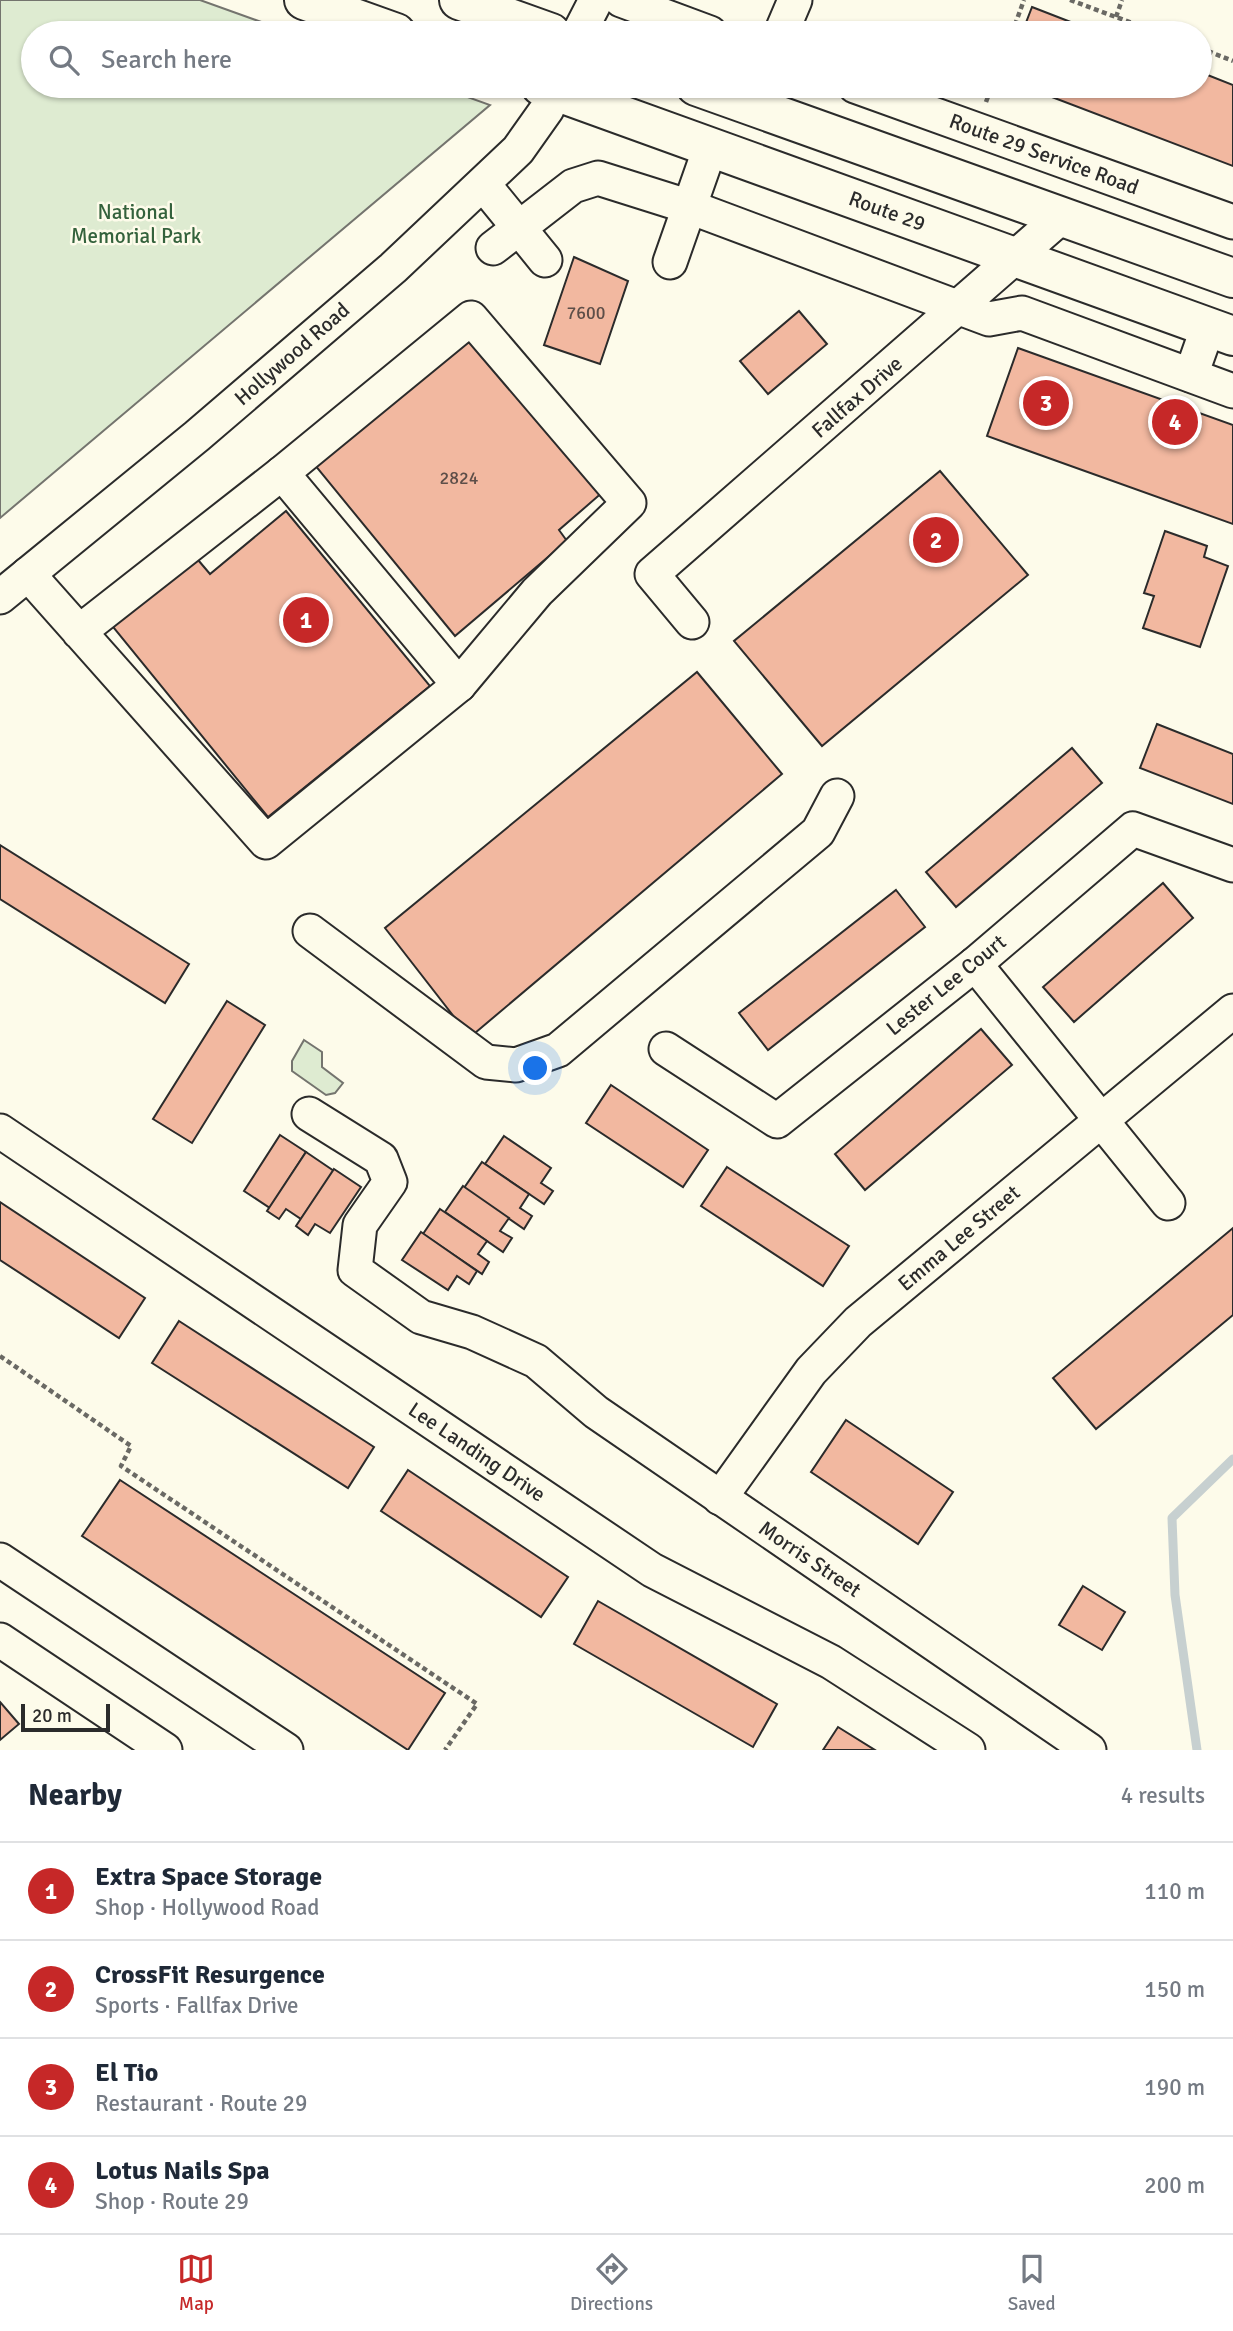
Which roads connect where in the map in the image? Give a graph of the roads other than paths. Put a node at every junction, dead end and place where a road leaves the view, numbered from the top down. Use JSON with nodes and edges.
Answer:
{"nodes":[{"id":1,"x":304,"y":0,"type":"edge"},
{"id":2,"x":459,"y":0,"type":"edge"},
{"id":3,"x":596,"y":0,"type":"edge"},
{"id":4,"x":621,"y":0,"type":"edge"},
{"id":5,"x":794,"y":0,"type":"edge"},
{"id":6,"x":363,"y":21,"type":"edge"},
{"id":7,"x":518,"y":21,"type":"edge"},
{"id":8,"x":585,"y":21,"type":"edge"},
{"id":9,"x":678,"y":21,"type":"edge"},
{"id":10,"x":786,"y":21,"type":"edge"},
{"id":11,"x":549,"y":98,"type":"edge"},
{"id":12,"x":580,"y":98,"type":"edge"},
{"id":13,"x":729,"y":98,"type":"edge"},
{"id":14,"x":888,"y":98,"type":"edge"},
{"id":15,"x":710,"y":148,"type":"junction"},
{"id":16,"x":484,"y":185,"type":"junction"},
{"id":17,"x":690,"y":207,"type":"junction"},
{"id":18,"x":1060,"y":217,"type":"junction"},
{"id":19,"x":1233,"y":222,"type":"edge"},
{"id":20,"x":519,"y":229,"type":"junction"},
{"id":21,"x":493,"y":248,"type":"dead end"},
{"id":22,"x":1015,"y":258,"type":"junction"},
{"id":23,"x":545,"y":261,"type":"dead end"},
{"id":24,"x":670,"y":262,"type":"dead end"},
{"id":25,"x":1233,"y":278,"type":"edge"},
{"id":26,"x":960,"y":308,"type":"junction"},
{"id":27,"x":1221,"y":332,"type":"edge"},
{"id":28,"x":1191,"y":375,"type":"junction"},
{"id":29,"x":1233,"y":391,"type":"edge"},
{"id":30,"x":282,"y":473,"type":"junction"},
{"id":31,"x":28,"y":574,"type":"junction"},
{"id":32,"x":0,"y":597,"type":"edge"},
{"id":33,"x":692,"y":622,"type":"dead end"},
{"id":34,"x":79,"y":632,"type":"junction"},
{"id":35,"x":459,"y":685,"type":"junction"},
{"id":36,"x":837,"y":796,"type":"dead end"},
{"id":37,"x":1233,"y":865,"type":"edge"},
{"id":38,"x":310,"y":931,"type":"dead end"},
{"id":39,"x":975,"y":964,"type":"junction"},
{"id":40,"x":1233,"y":1011,"type":"edge"},
{"id":41,"x":666,"y":1049,"type":"dead end"},
{"id":42,"x":309,"y":1114,"type":"dead end"},
{"id":43,"x":1102,"y":1120,"type":"junction"},
{"id":44,"x":0,"y":1131,"type":"edge"},
{"id":45,"x":1168,"y":1203,"type":"dead end"},
{"id":46,"x":720,"y":1498,"type":"junction"},
{"id":47,"x":0,"y":1560,"type":"edge"},
{"id":48,"x":0,"y":1640,"type":"edge"},
{"id":49,"x":1066,"y":1744,"type":"edge"},
{"id":50,"x":165,"y":1750,"type":"edge"},
{"id":51,"x":286,"y":1750,"type":"edge"},
{"id":52,"x":968,"y":1750,"type":"edge"}],
"edges":[{"from":1,"to":6,"type":"main road"},
{"from":2,"to":7,"type":"main road"},
{"from":3,"to":8,"type":"street"},
{"from":4,"to":9,"type":"street"},
{"from":5,"to":10,"type":"street"},
{"from":11,"to":16,"type":"street","name":"Hollywood Road"},
{"from":12,"to":15,"type":"main road","name":"Route 29"},
{"from":13,"to":18,"type":"main road"},
{"from":14,"to":19,"type":"street","name":"Route 29 Service Road"},
{"from":15,"to":17,"type":"street"},
{"from":15,"to":22,"type":"main road","name":"Route 29"},
{"from":16,"to":20,"type":"street"},
{"from":16,"to":31,"type":"street","name":"Hollywood Road"},
{"from":17,"to":20,"type":"street"},
{"from":17,"to":24,"type":"street"},
{"from":17,"to":26,"type":"street"},
{"from":18,"to":22,"type":"street","name":"Fallfax Drive"},
{"from":18,"to":25,"type":"main road"},
{"from":20,"to":21,"type":"street"},
{"from":20,"to":23,"type":"street"},
{"from":22,"to":26,"type":"street","name":"Fallfax Drive"},
{"from":22,"to":27,"type":"main road","name":"Route 29"},
{"from":26,"to":28,"type":"street"},
{"from":26,"to":33,"type":"street","name":"Fallfax Drive"},
{"from":27,"to":28,"type":"street"},
{"from":28,"to":29,"type":"street"},
{"from":30,"to":34,"type":"street"},
{"from":30,"to":35,"type":"street"},
{"from":30,"to":35,"type":"street"},
{"from":31,"to":32,"type":"street","name":"Hollywood Road"},
{"from":31,"to":34,"type":"street"},
{"from":34,"to":35,"type":"street"},
{"from":36,"to":38,"type":"street"},
{"from":37,"to":39,"type":"street","name":"Lester Lee Court"},
{"from":39,"to":41,"type":"street","name":"Lester Lee Court"},
{"from":39,"to":43,"type":"street"},
{"from":40,"to":43,"type":"street","name":"Emma Lee Street"},
{"from":42,"to":46,"type":"street","name":"Morris Street"},
{"from":43,"to":45,"type":"street"},
{"from":43,"to":46,"type":"street","name":"Emma Lee Street"},
{"from":44,"to":52,"type":"street","name":"Lee Landing Drive"},
{"from":46,"to":49,"type":"street","name":"Morris Street"},
{"from":47,"to":51,"type":"street"},
{"from":48,"to":50,"type":"street"}]}
